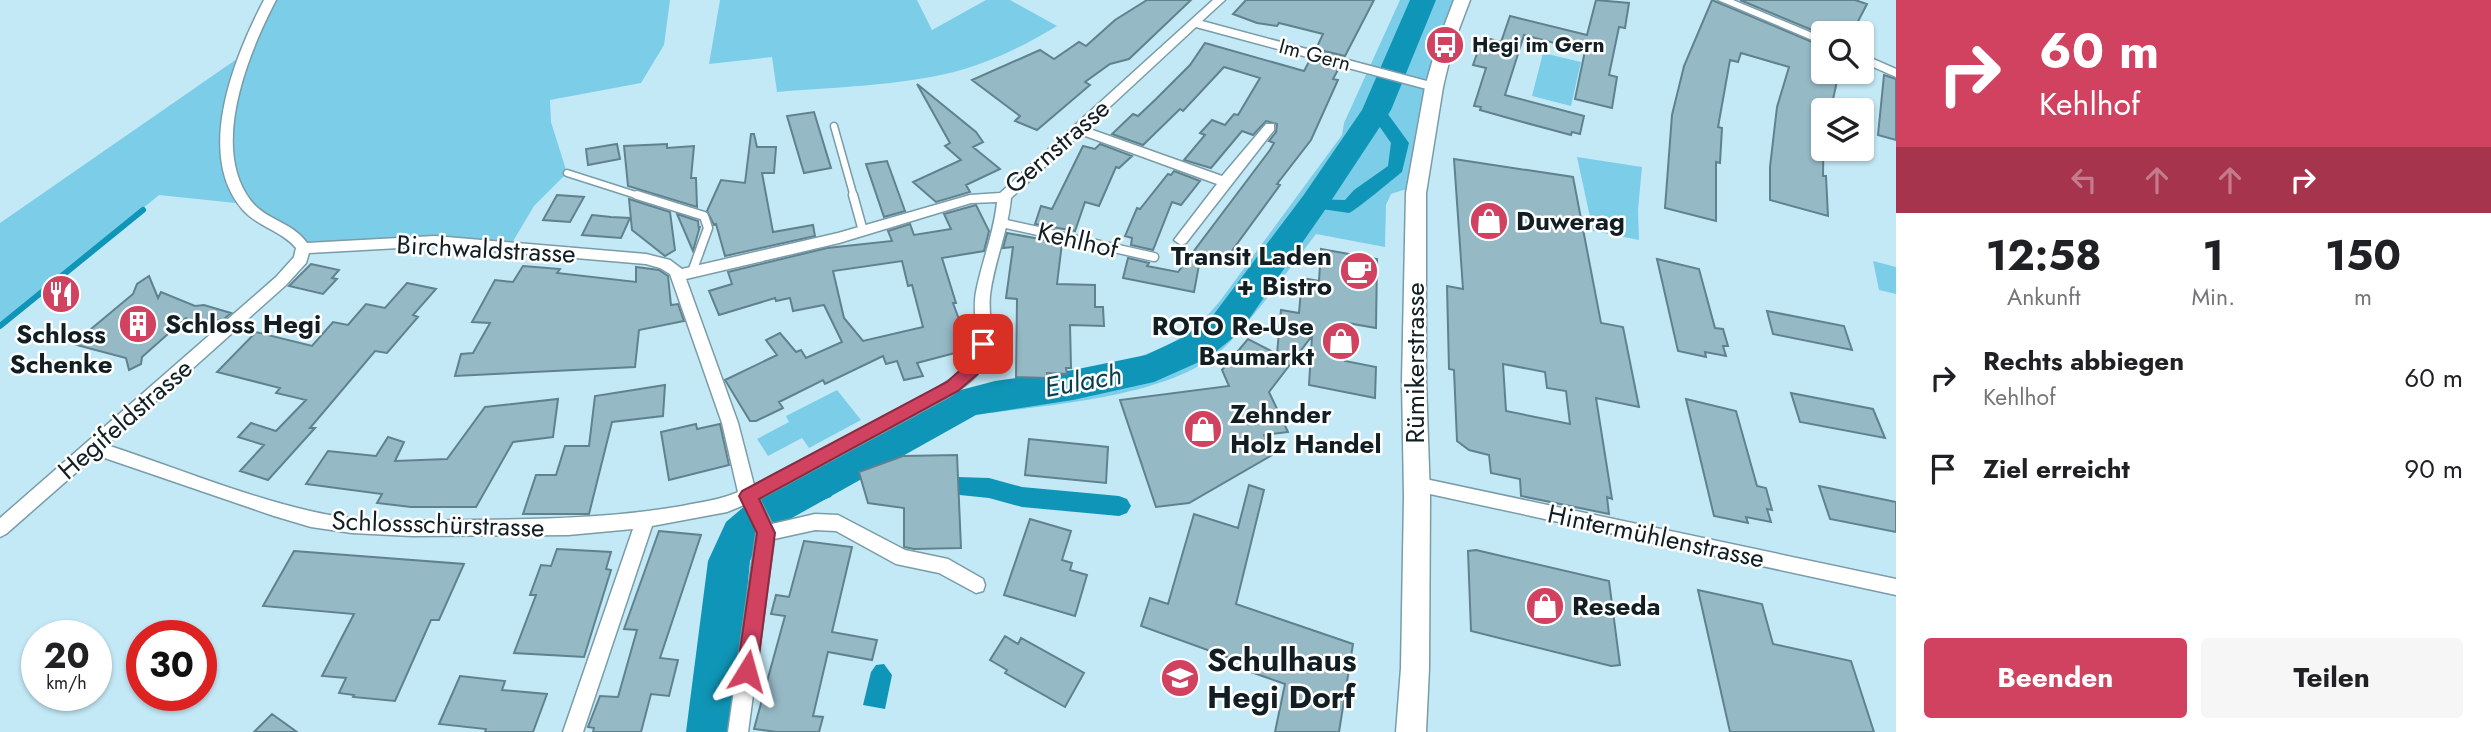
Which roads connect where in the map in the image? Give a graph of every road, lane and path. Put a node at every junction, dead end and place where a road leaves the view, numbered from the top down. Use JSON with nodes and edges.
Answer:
{"nodes":[{"id":1,"x":270,"y":0,"type":"edge"},
{"id":2,"x":1219,"y":0,"type":"edge"},
{"id":3,"x":1462,"y":0,"type":"edge"},
{"id":4,"x":1724,"y":0,"type":"edge"},
{"id":5,"x":1195,"y":23,"type":"junction"},
{"id":6,"x":1811,"y":37,"type":"edge"},
{"id":7,"x":1874,"y":63,"type":"edge"},
{"id":8,"x":1896,"y":73,"type":"edge"},
{"id":9,"x":1434,"y":87,"type":"junction"},
{"id":10,"x":834,"y":126,"type":"dead end"},
{"id":11,"x":1270,"y":127,"type":"dead end"},
{"id":12,"x":1079,"y":129,"type":"junction"},
{"id":13,"x":567,"y":173,"type":"dead end"},
{"id":14,"x":1225,"y":182,"type":"junction"},
{"id":15,"x":1004,"y":197,"type":"junction"},
{"id":16,"x":1002,"y":223,"type":"junction"},
{"id":17,"x":863,"y":231,"type":"junction"},
{"id":18,"x":1181,"y":240,"type":"dead end"},
{"id":19,"x":303,"y":248,"type":"junction"},
{"id":20,"x":1154,"y":257,"type":"dead end"},
{"id":21,"x":685,"y":274,"type":"junction"},
{"id":22,"x":93,"y":447,"type":"junction"},
{"id":23,"x":1416,"y":484,"type":"junction"},
{"id":24,"x":751,"y":502,"type":"junction"},
{"id":25,"x":645,"y":520,"type":"junction"},
{"id":26,"x":0,"y":529,"type":"edge"},
{"id":27,"x":765,"y":529,"type":"junction"},
{"id":28,"x":976,"y":585,"type":"dead end"},
{"id":29,"x":1896,"y":587,"type":"edge"},
{"id":30,"x":573,"y":732,"type":"edge"},
{"id":31,"x":738,"y":732,"type":"edge"},
{"id":32,"x":1411,"y":732,"type":"edge"}],
"edges":[{"from":1,"to":19,"type":"street"},
{"from":2,"to":5,"type":"street","name":"Gernstrasse"},
{"from":3,"to":9,"type":"main road","name":"Rümikerstrasse"},
{"from":4,"to":6,"type":"street"},
{"from":5,"to":9,"type":"street","name":"Im Gern"},
{"from":5,"to":12,"type":"street","name":"Gernstrasse"},
{"from":7,"to":8,"type":"street"},
{"from":9,"to":23,"type":"main road","name":"Rümikerstrasse"},
{"from":10,"to":17,"type":"lane"},
{"from":11,"to":14,"type":"street"},
{"from":12,"to":14,"type":"street"},
{"from":12,"to":15,"type":"street","name":"Gernstrasse"},
{"from":13,"to":21,"type":"lane"},
{"from":14,"to":18,"type":"street"},
{"from":15,"to":16,"type":"street","name":"Kehlhof"},
{"from":15,"to":17,"type":"street","name":"Gernstrasse"},
{"from":16,"to":20,"type":"lane","name":"Kehlhof"},
{"from":16,"to":24,"type":"street","name":"Kehlhof"},
{"from":17,"to":21,"type":"street","name":"Gernstrasse"},
{"from":19,"to":21,"type":"street","name":"Birchwaldstrasse"},
{"from":19,"to":22,"type":"street","name":"Hegifeldstrasse"},
{"from":21,"to":24,"type":"street"},
{"from":22,"to":25,"type":"street","name":"Schlossschürstrasse"},
{"from":22,"to":26,"type":"street","name":"Hegifeldstrasse"},
{"from":23,"to":29,"type":"street","name":"Hintermühlenstrasse"},
{"from":23,"to":32,"type":"main road","name":"Rümikerstrasse"},
{"from":24,"to":25,"type":"street","name":"Schlossschürstrasse"},
{"from":24,"to":27,"type":"street"},
{"from":25,"to":30,"type":"street"},
{"from":27,"to":28,"type":"street"},
{"from":27,"to":31,"type":"street"}]}
